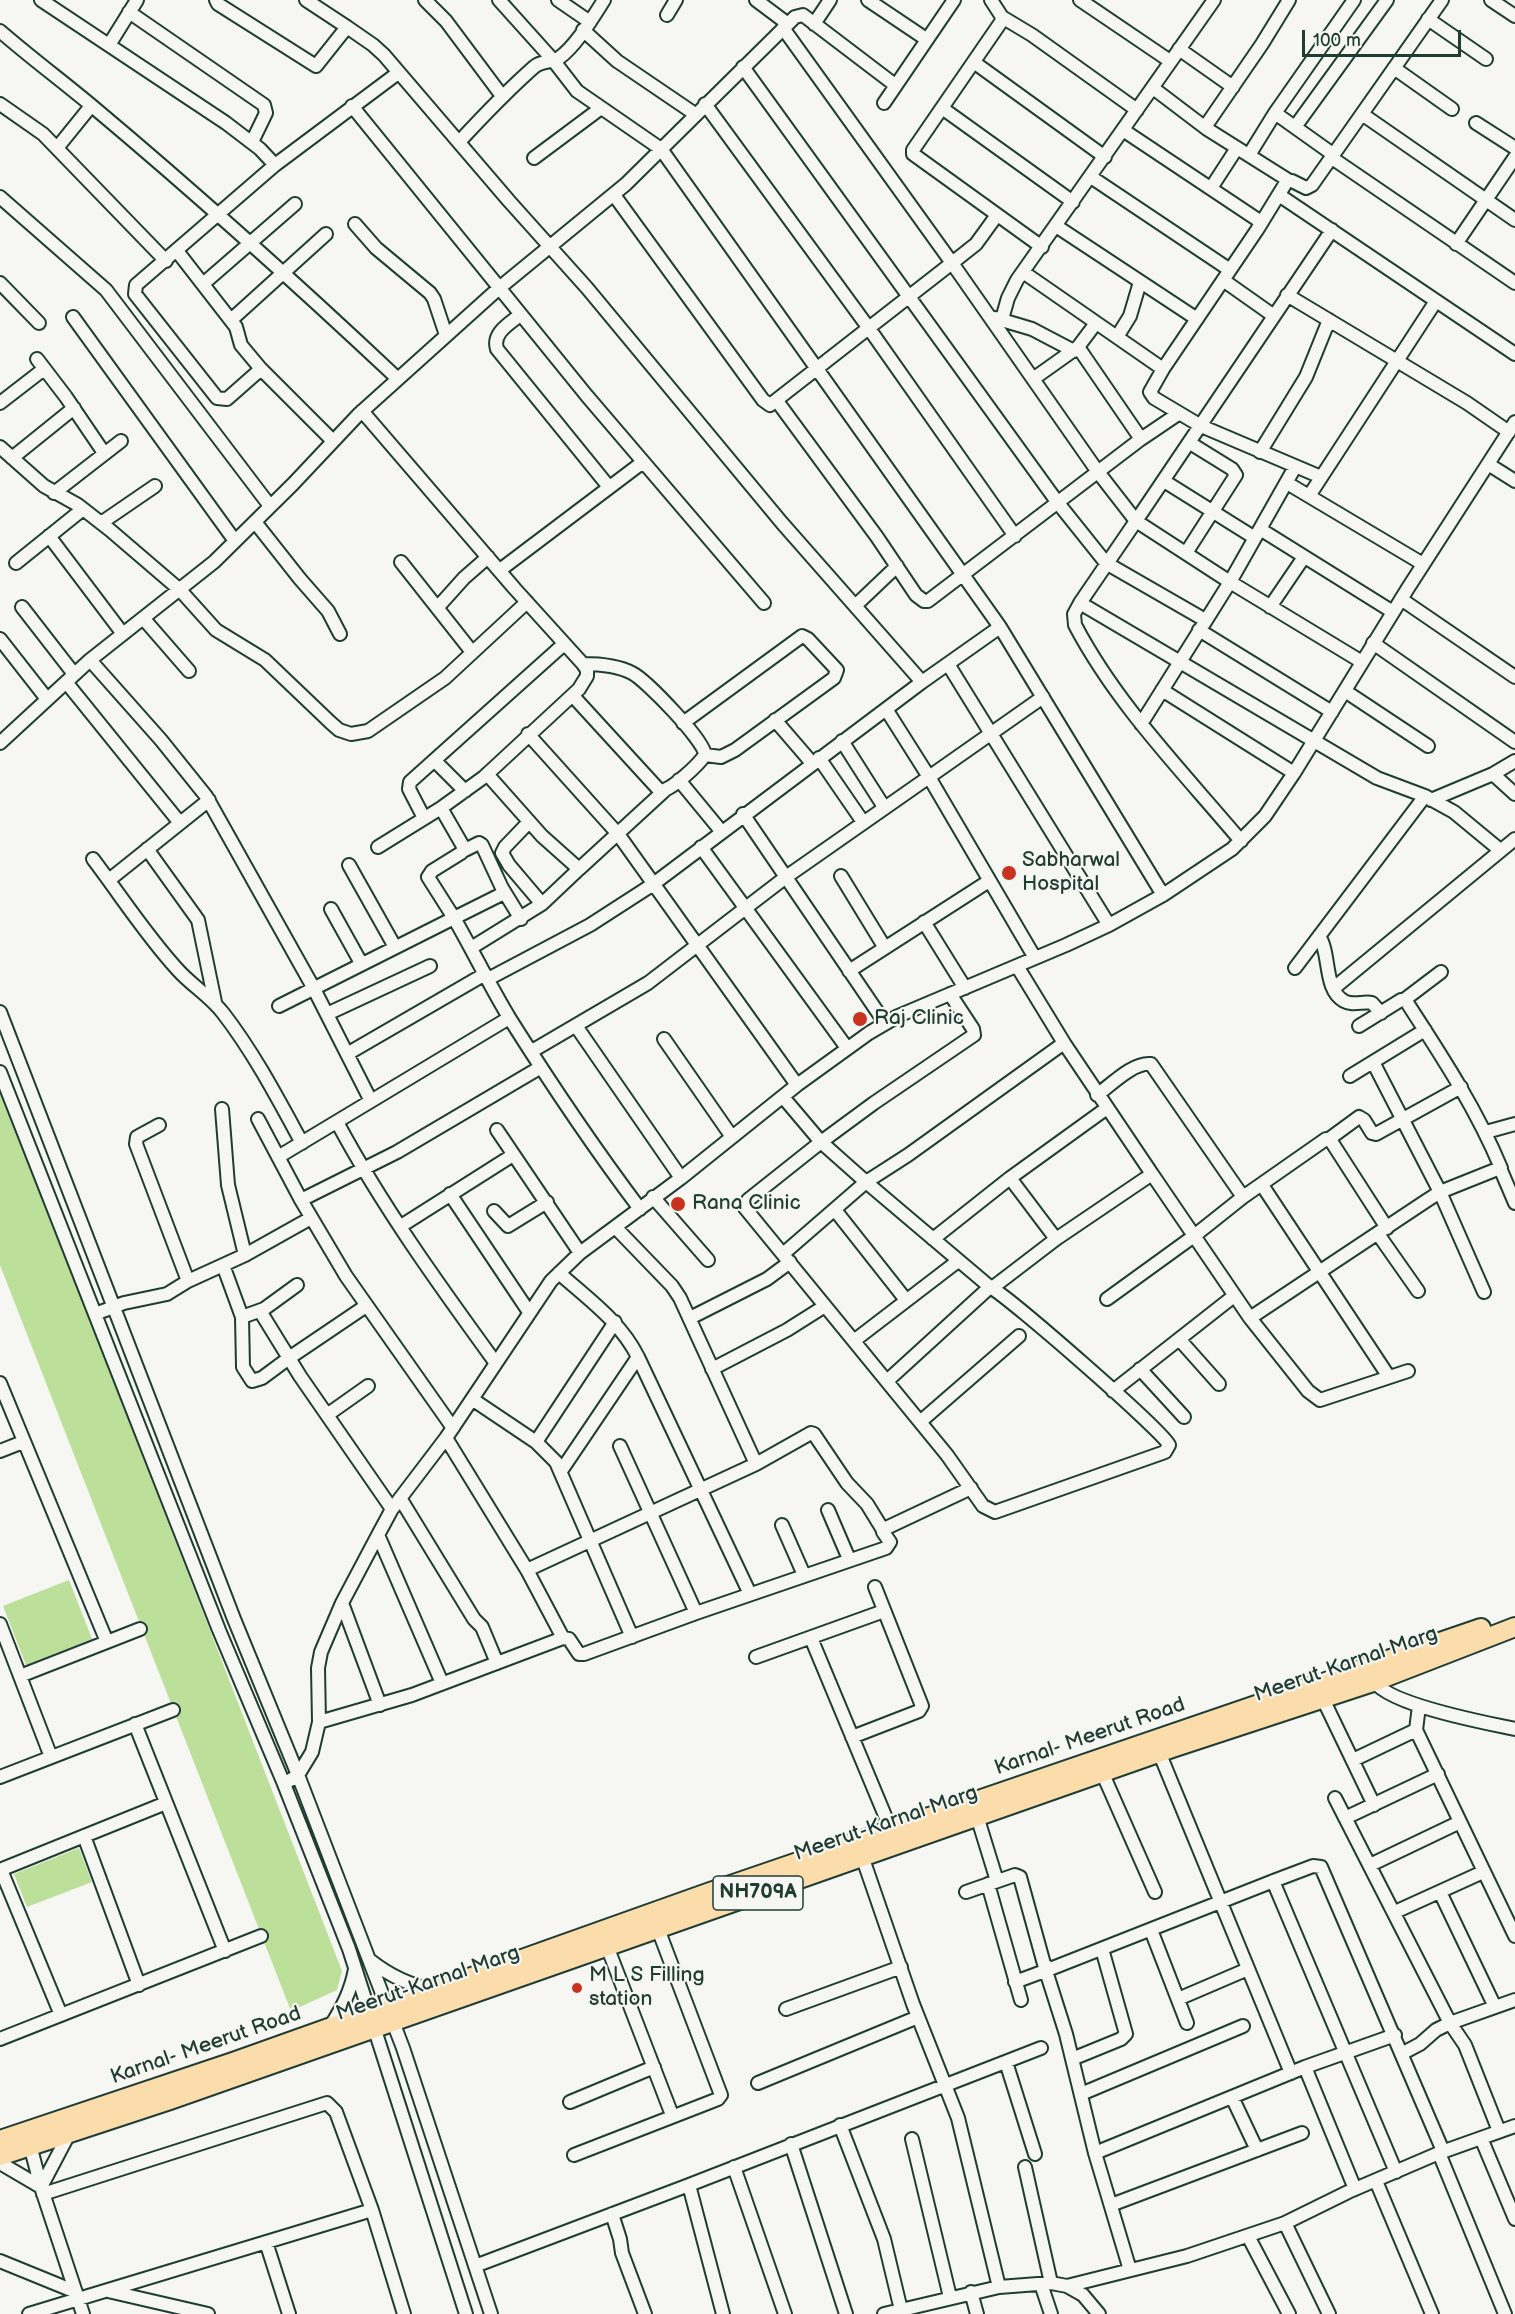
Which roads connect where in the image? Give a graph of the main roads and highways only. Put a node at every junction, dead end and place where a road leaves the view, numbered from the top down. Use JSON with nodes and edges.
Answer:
{"nodes":[{"id":1,"x":1515,"y":1616,"type":"edge"},
{"id":2,"x":1515,"y":1628,"type":"edge"},
{"id":3,"x":1371,"y":1674,"type":"junction"},
{"id":4,"x":381,"y":2017,"type":"junction"},
{"id":5,"x":0,"y":2140,"type":"edge"},
{"id":6,"x":0,"y":2156,"type":"edge"}],
"edges":[{"from":1,"to":3,"type":"highway","name":"Karnal- Meerut Road","number":"NH709A"},
{"from":2,"to":3,"type":"highway","name":"Meerut-Karnal Marg","number":"NH709A"},
{"from":3,"to":4,"type":"highway","name":"Karnal- Meerut Road","number":"NH709A"},
{"from":3,"to":4,"type":"highway","name":"Meerut-Karnal Marg","number":"NH709A"},
{"from":4,"to":5,"type":"highway","name":"Karnal- Meerut Road","number":"NH709A"},
{"from":4,"to":6,"type":"highway","name":"Meerut-Karnal Marg","number":"NH709A"}]}
